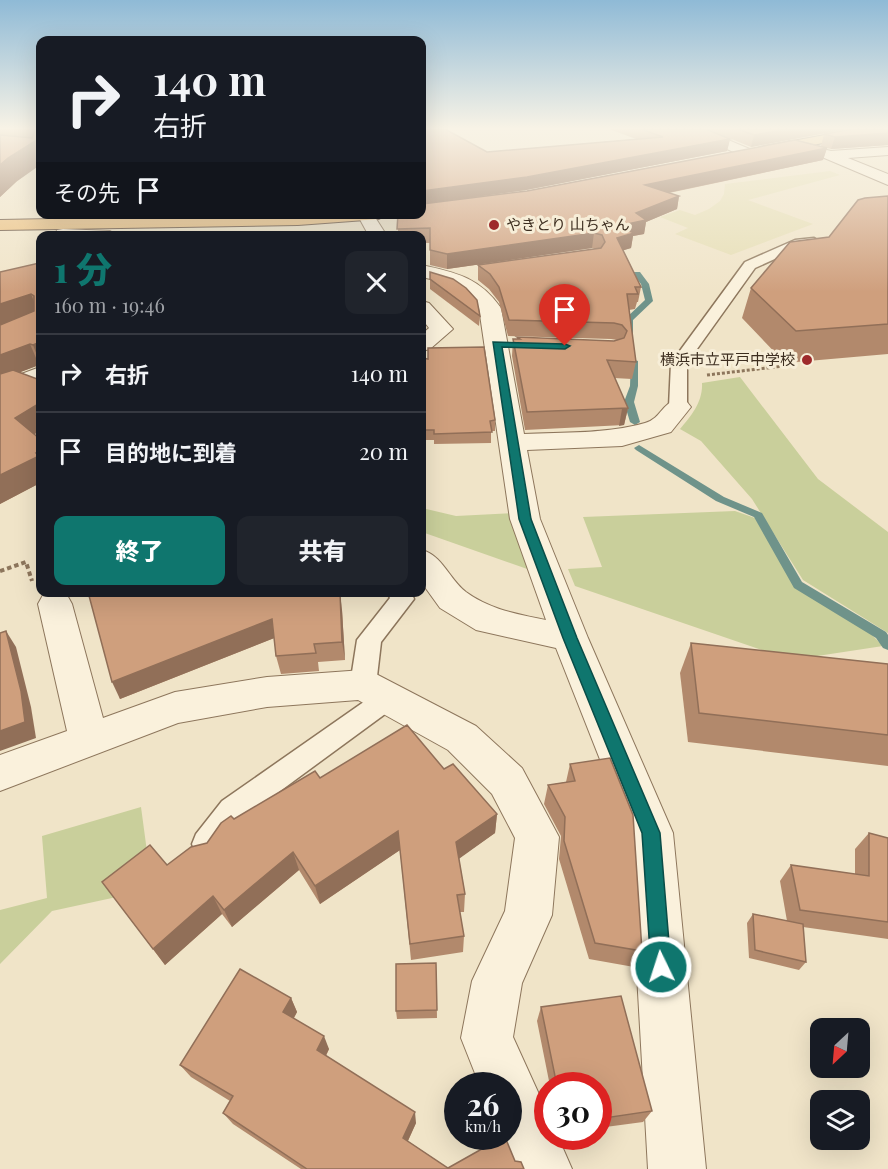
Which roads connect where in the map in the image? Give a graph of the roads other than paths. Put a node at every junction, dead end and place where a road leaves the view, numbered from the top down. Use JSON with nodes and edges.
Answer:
{"nodes":[{"id":1,"x":313,"y":219,"type":"edge"},
{"id":2,"x":0,"y":225,"type":"edge"},
{"id":3,"x":69,"y":227,"type":"edge"},
{"id":4,"x":87,"y":231,"type":"edge"},
{"id":5,"x":819,"y":241,"type":"edge"},
{"id":6,"x":449,"y":274,"type":"edge"},
{"id":7,"x":426,"y":311,"type":"edge"},
{"id":8,"x":426,"y":341,"type":"edge"},
{"id":9,"x":36,"y":376,"type":"edge"},
{"id":10,"x":0,"y":391,"type":"edge"},
{"id":11,"x":678,"y":407,"type":"joint"},
{"id":12,"x":512,"y":442,"type":"junction"},
{"id":13,"x":426,"y":566,"type":"edge"},
{"id":14,"x":402,"y":597,"type":"edge"},
{"id":15,"x":55,"y":604,"type":"dead end"},
{"id":16,"x":570,"y":638,"type":"junction"},
{"id":17,"x":375,"y":692,"type":"junction"},
{"id":18,"x":89,"y":740,"type":"junction"},
{"id":19,"x":0,"y":773,"type":"edge"},
{"id":20,"x":203,"y":850,"type":"edge"},
{"id":21,"x":502,"y":1072,"type":"edge"},
{"id":22,"x":522,"y":1120,"type":"edge"},
{"id":23,"x":543,"y":1169,"type":"edge"},
{"id":24,"x":677,"y":1169,"type":"edge"}],
"edges":[{"from":1,"to":3,"type":"highway"},
{"from":2,"to":3,"type":"highway"},
{"from":3,"to":4,"type":"street"},
{"from":5,"to":11,"type":"lane"},
{"from":6,"to":12,"type":"street"},
{"from":7,"to":8,"type":"street"},
{"from":9,"to":10,"type":"street"},
{"from":11,"to":12,"type":"street"},
{"from":12,"to":16,"type":"street"},
{"from":13,"to":16,"type":"street"},
{"from":14,"to":17,"type":"lane"},
{"from":15,"to":18,"type":"street"},
{"from":16,"to":24,"type":"street"},
{"from":17,"to":18,"type":"street"},
{"from":17,"to":20,"type":"lane"},
{"from":17,"to":21,"type":"street"},
{"from":18,"to":19,"type":"street"},
{"from":22,"to":23,"type":"street"}]}
